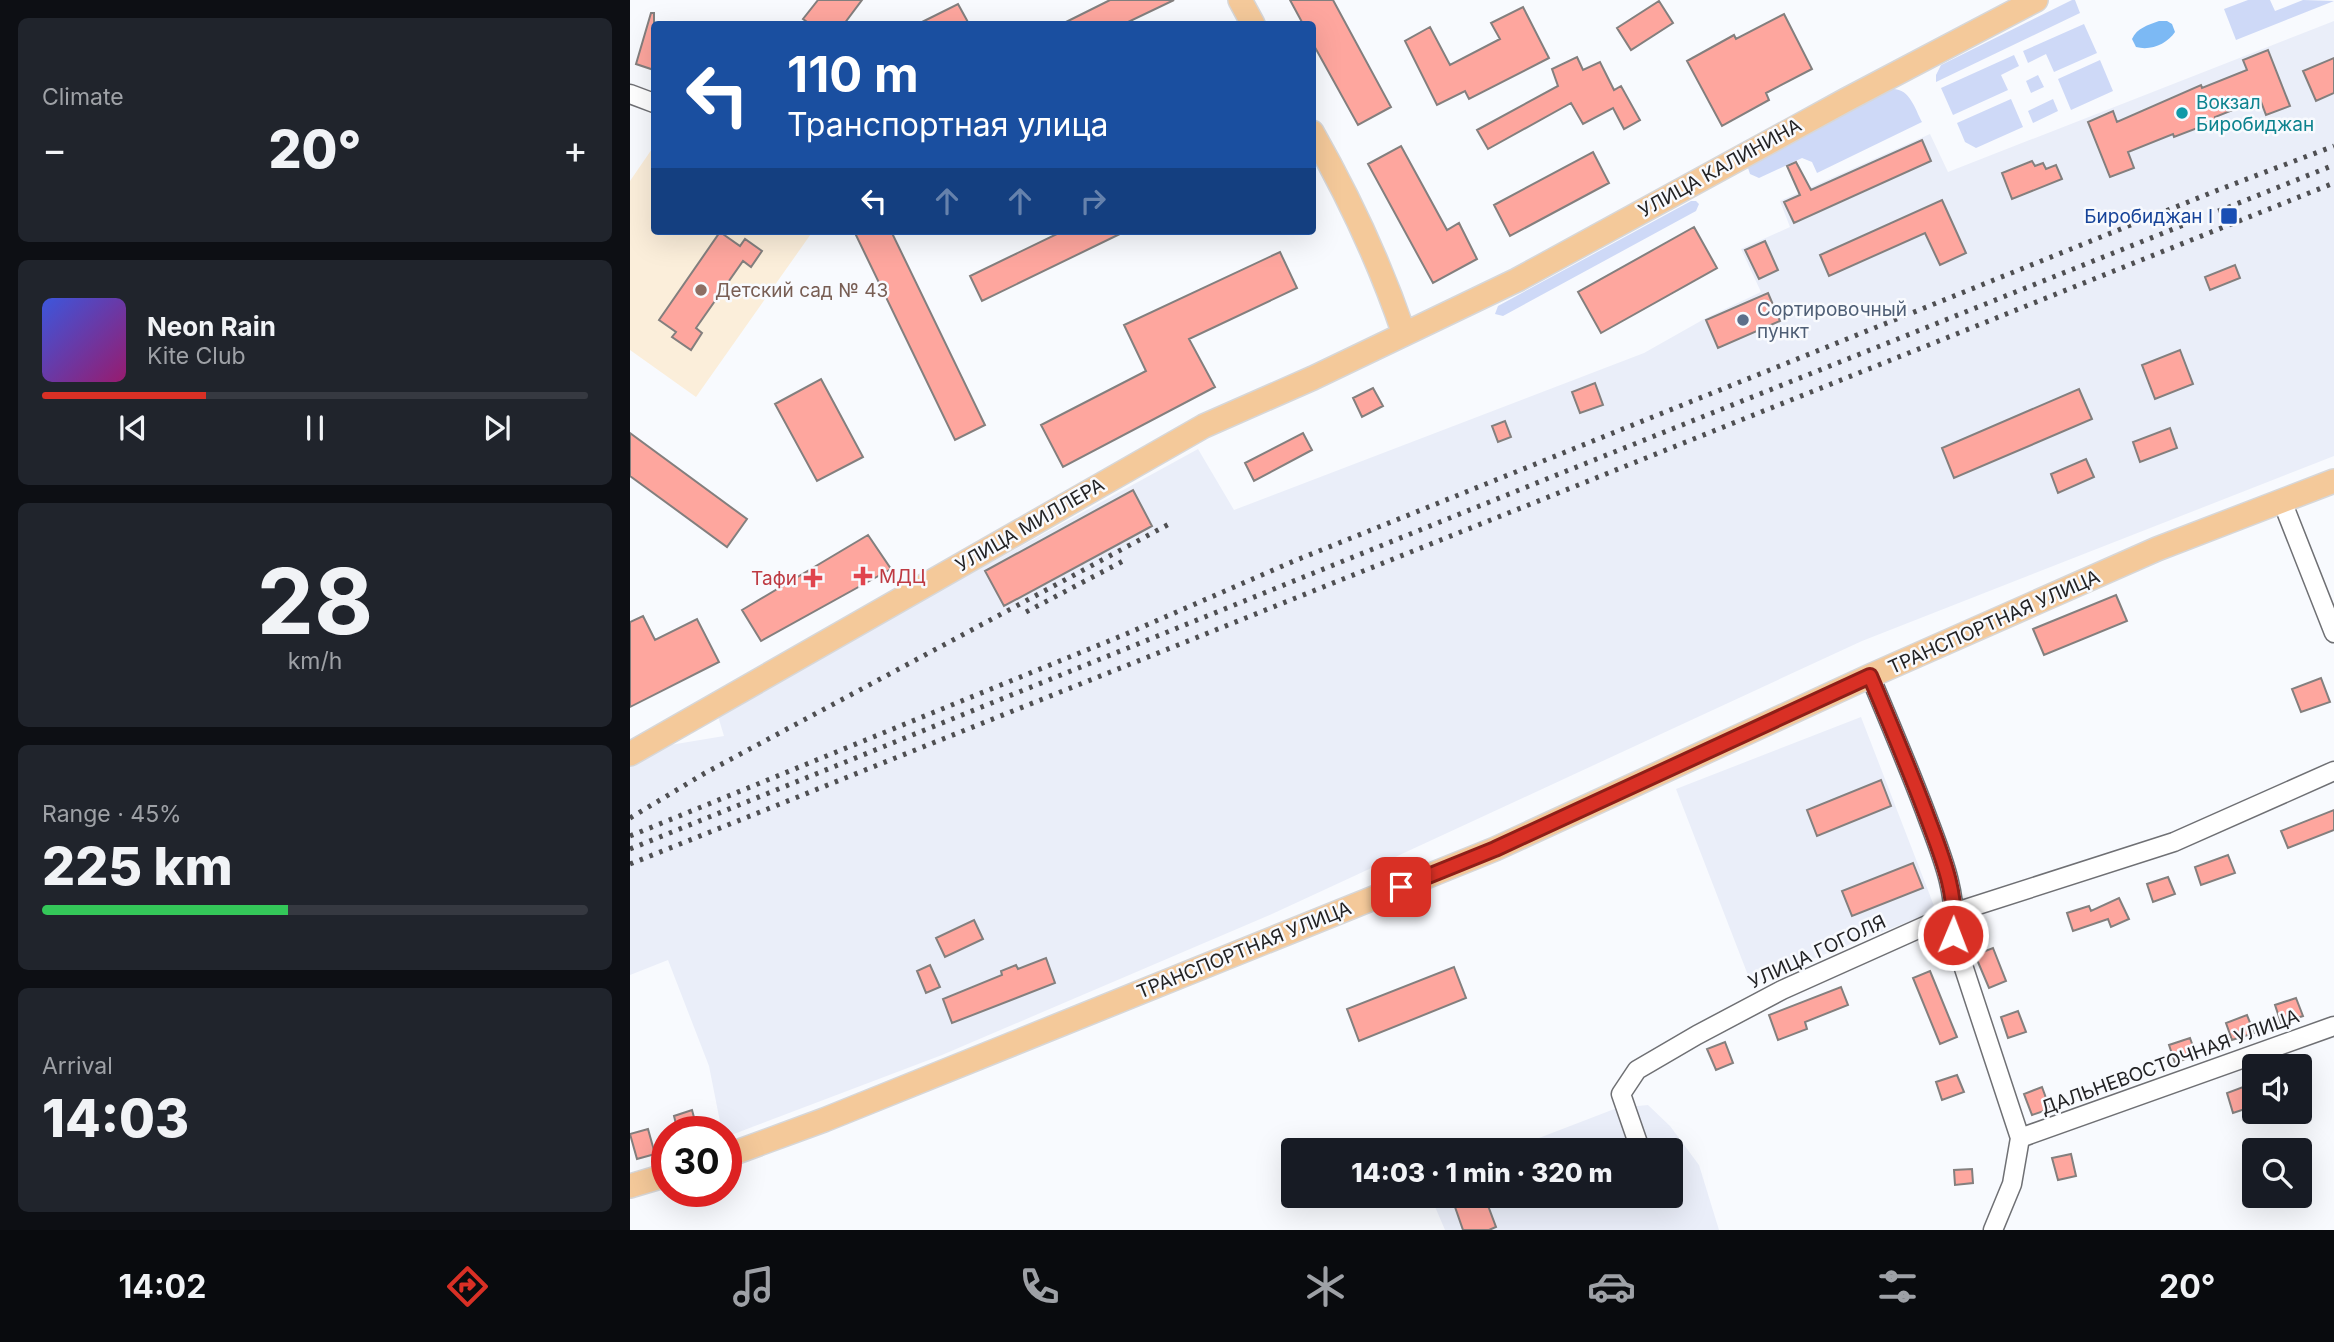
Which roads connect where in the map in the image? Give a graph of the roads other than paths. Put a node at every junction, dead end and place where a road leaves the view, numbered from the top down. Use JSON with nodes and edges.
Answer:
{"nodes":[{"id":1,"x":1240,"y":0,"type":"edge"},
{"id":2,"x":2036,"y":0,"type":"edge"},
{"id":3,"x":1252,"y":21,"type":"edge"},
{"id":4,"x":630,"y":94,"type":"edge"},
{"id":5,"x":651,"y":102,"type":"edge"},
{"id":6,"x":1316,"y":139,"type":"edge"},
{"id":7,"x":1404,"y":334,"type":"junction"},
{"id":8,"x":2334,"y":481,"type":"edge"},
{"id":9,"x":2282,"y":501,"type":"junction"},
{"id":10,"x":2334,"y":633,"type":"edge"},
{"id":11,"x":1870,"y":676,"type":"junction"},
{"id":12,"x":630,"y":754,"type":"edge"},
{"id":13,"x":2334,"y":771,"type":"edge"},
{"id":14,"x":1956,"y":912,"type":"junction"},
{"id":15,"x":2334,"y":1026,"type":"edge"},
{"id":16,"x":1636,"y":1138,"type":"edge"},
{"id":17,"x":2020,"y":1138,"type":"junction"},
{"id":18,"x":742,"y":1150,"type":"edge"},
{"id":19,"x":651,"y":1180,"type":"edge"},
{"id":20,"x":630,"y":1186,"type":"edge"},
{"id":21,"x":1993,"y":1230,"type":"edge"}],
"edges":[{"from":1,"to":3,"type":"main road"},
{"from":2,"to":7,"type":"main road","name":"УЛИЦА КАЛИНИНА"},
{"from":4,"to":5,"type":"street"},
{"from":6,"to":7,"type":"main road"},
{"from":7,"to":12,"type":"main road","name":"УЛИЦА МИЛЛЕРА"},
{"from":8,"to":9,"type":"main road","name":"ТРАНСПОРТНАЯ УЛИЦА"},
{"from":9,"to":10,"type":"street"},
{"from":9,"to":11,"type":"main road","name":"ТРАНСПОРТНАЯ УЛИЦА"},
{"from":11,"to":14,"type":"street"},
{"from":11,"to":18,"type":"main road","name":"ТРАНСПОРТНАЯ УЛИЦА"},
{"from":13,"to":14,"type":"street","name":"УЛИЦА ГОГОЛЯ"},
{"from":14,"to":16,"type":"street","name":"УЛИЦА ГОГОЛЯ"},
{"from":14,"to":17,"type":"street"},
{"from":15,"to":17,"type":"street","name":"ДАЛЬНЕВОСТОЧНАЯ УЛИЦА"},
{"from":17,"to":21,"type":"street"},
{"from":19,"to":20,"type":"main road"}]}
